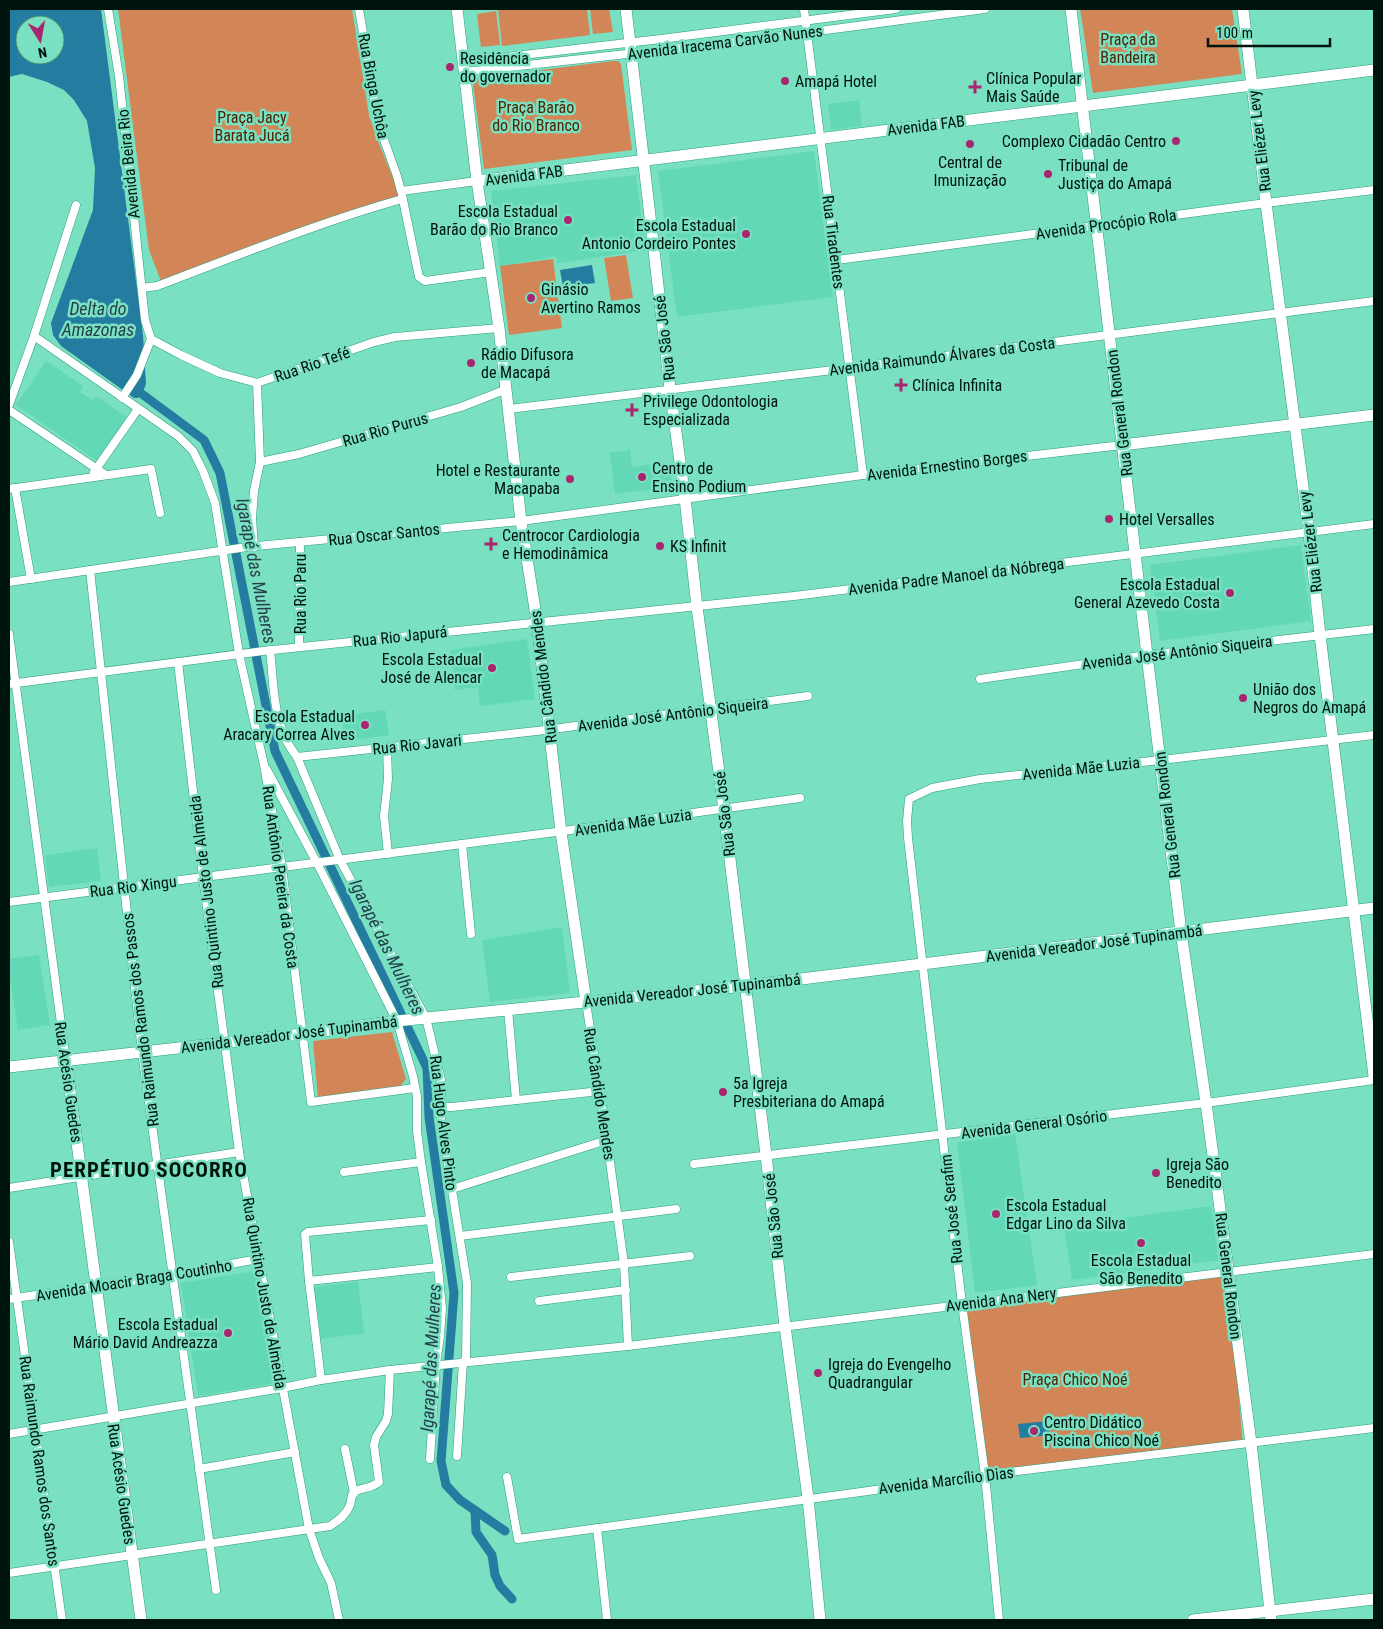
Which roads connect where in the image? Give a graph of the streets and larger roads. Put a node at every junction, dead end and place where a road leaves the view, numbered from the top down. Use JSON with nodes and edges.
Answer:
{"nodes":[{"id":1,"x":108,"y":9,"type":"edge"},
{"id":2,"x":359,"y":9,"type":"edge"},
{"id":3,"x":457,"y":9,"type":"edge"},
{"id":4,"x":626,"y":9,"type":"edge"},
{"id":5,"x":804,"y":9,"type":"edge"},
{"id":6,"x":896,"y":9,"type":"edge"},
{"id":7,"x":985,"y":9,"type":"edge"},
{"id":8,"x":1071,"y":9,"type":"edge"},
{"id":9,"x":1243,"y":9,"type":"edge"},
{"id":10,"x":806,"y":20,"type":"junction"},
{"id":11,"x":807,"y":32,"type":"junction"},
{"id":12,"x":630,"y":48,"type":"junction"},
{"id":13,"x":464,"y":67,"type":"junction"},
{"id":14,"x":1374,"y":70,"type":"edge"},
{"id":15,"x":1252,"y":86,"type":"junction"},
{"id":16,"x":1082,"y":106,"type":"junction"},
{"id":17,"x":821,"y":138,"type":"junction"},
{"id":18,"x":643,"y":161,"type":"junction"},
{"id":19,"x":477,"y":181,"type":"junction"},
{"id":20,"x":1374,"y":190,"type":"edge"},
{"id":21,"x":402,"y":195,"type":"junction"},
{"id":22,"x":1266,"y":203,"type":"junction"},
{"id":23,"x":76,"y":205,"type":"dead end"},
{"id":24,"x":1096,"y":226,"type":"junction"},
{"id":25,"x":837,"y":260,"type":"junction"},
{"id":26,"x":491,"y":272,"type":"junction"},
{"id":27,"x":142,"y":288,"type":"junction"},
{"id":28,"x":1374,"y":301,"type":"edge"},
{"id":29,"x":1281,"y":312,"type":"junction"},
{"id":30,"x":499,"y":328,"type":"junction"},
{"id":31,"x":1109,"y":335,"type":"junction"},
{"id":32,"x":34,"y":336,"type":"junction"},
{"id":33,"x":151,"y":339,"type":"junction"},
{"id":34,"x":850,"y":368,"type":"junction"},
{"id":35,"x":257,"y":383,"type":"junction"},
{"id":36,"x":507,"y":389,"type":"junction"},
{"id":37,"x":670,"y":389,"type":"junction"},
{"id":38,"x":122,"y":398,"type":"junction"},
{"id":39,"x":9,"y":404,"type":"edge"},
{"id":40,"x":138,"y":409,"type":"junction"},
{"id":41,"x":509,"y":409,"type":"junction"},
{"id":42,"x":9,"y":410,"type":"edge"},
{"id":43,"x":1374,"y":415,"type":"edge"},
{"id":44,"x":1295,"y":424,"type":"junction"},
{"id":45,"x":1122,"y":444,"type":"junction"},
{"id":46,"x":260,"y":462,"type":"junction"},
{"id":47,"x":97,"y":468,"type":"junction"},
{"id":48,"x":106,"y":475,"type":"junction"},
{"id":49,"x":863,"y":475,"type":"junction"},
{"id":50,"x":90,"y":477,"type":"junction"},
{"id":51,"x":12,"y":488,"type":"edge"},
{"id":52,"x":685,"y":498,"type":"junction"},
{"id":53,"x":160,"y":513,"type":"dead end"},
{"id":54,"x":521,"y":521,"type":"junction"},
{"id":55,"x":1374,"y":524,"type":"edge"},
{"id":56,"x":1309,"y":533,"type":"junction"},
{"id":57,"x":300,"y":542,"type":"junction"},
{"id":58,"x":250,"y":547,"type":"junction"},
{"id":59,"x":225,"y":551,"type":"junction"},
{"id":60,"x":1135,"y":555,"type":"junction"},
{"id":61,"x":90,"y":570,"type":"junction"},
{"id":62,"x":32,"y":579,"type":"junction"},
{"id":63,"x":9,"y":582,"type":"edge"},
{"id":64,"x":697,"y":607,"type":"junction"},
{"id":65,"x":536,"y":622,"type":"junction"},
{"id":66,"x":1374,"y":629,"type":"edge"},
{"id":67,"x":9,"y":634,"type":"edge"},
{"id":68,"x":1320,"y":635,"type":"junction"},
{"id":69,"x":299,"y":647,"type":"junction"},
{"id":70,"x":266,"y":650,"type":"junction"},
{"id":71,"x":240,"y":654,"type":"junction"},
{"id":72,"x":1147,"y":655,"type":"junction"},
{"id":73,"x":178,"y":662,"type":"junction"},
{"id":74,"x":101,"y":672,"type":"junction"},
{"id":75,"x":980,"y":679,"type":"dead end"},
{"id":76,"x":12,"y":683,"type":"edge"},
{"id":77,"x":808,"y":696,"type":"dead end"},
{"id":78,"x":711,"y":708,"type":"junction"},
{"id":79,"x":543,"y":730,"type":"junction"},
{"id":80,"x":1374,"y":735,"type":"edge"},
{"id":81,"x":1333,"y":740,"type":"junction"},
{"id":82,"x":387,"y":748,"type":"junction"},
{"id":83,"x":297,"y":757,"type":"junction"},
{"id":84,"x":1161,"y":760,"type":"junction"},
{"id":85,"x":264,"y":765,"type":"junction"},
{"id":86,"x":800,"y":798,"type":"dead end"},
{"id":87,"x":909,"y":798,"type":"joint"},
{"id":88,"x":724,"y":810,"type":"junction"},
{"id":89,"x":558,"y":832,"type":"junction"},
{"id":90,"x":462,"y":844,"type":"junction"},
{"id":91,"x":388,"y":854,"type":"junction"},
{"id":92,"x":339,"y":860,"type":"junction"},
{"id":93,"x":321,"y":862,"type":"junction"},
{"id":94,"x":282,"y":867,"type":"junction"},
{"id":95,"x":203,"y":877,"type":"junction"},
{"id":96,"x":125,"y":887,"type":"junction"},
{"id":97,"x":44,"y":898,"type":"junction"},
{"id":98,"x":9,"y":902,"type":"edge"},
{"id":99,"x":1374,"y":908,"type":"edge"},
{"id":100,"x":1355,"y":911,"type":"junction"},
{"id":101,"x":1181,"y":932,"type":"junction"},
{"id":102,"x":471,"y":934,"type":"dead end"},
{"id":103,"x":923,"y":964,"type":"junction"},
{"id":104,"x":745,"y":986,"type":"junction"},
{"id":105,"x":586,"y":1002,"type":"junction"},
{"id":106,"x":508,"y":1009,"type":"junction"},
{"id":107,"x":422,"y":1018,"type":"junction"},
{"id":108,"x":399,"y":1021,"type":"junction"},
{"id":109,"x":302,"y":1034,"type":"junction"},
{"id":110,"x":224,"y":1042,"type":"junction"},
{"id":111,"x":142,"y":1052,"type":"junction"},
{"id":112,"x":66,"y":1061,"type":"junction"},
{"id":113,"x":9,"y":1067,"type":"edge"},
{"id":114,"x":1374,"y":1076,"type":"edge"},
{"id":115,"x":1374,"y":1080,"type":"edge"},
{"id":116,"x":416,"y":1088,"type":"junction"},
{"id":117,"x":600,"y":1091,"type":"junction"},
{"id":118,"x":516,"y":1100,"type":"junction"},
{"id":119,"x":1206,"y":1103,"type":"junction"},
{"id":120,"x":441,"y":1107,"type":"junction"},
{"id":121,"x":943,"y":1135,"type":"junction"},
{"id":122,"x":607,"y":1140,"type":"junction"},
{"id":123,"x":239,"y":1152,"type":"junction"},
{"id":124,"x":766,"y":1156,"type":"junction"},
{"id":125,"x":421,"y":1162,"type":"junction"},
{"id":126,"x":694,"y":1164,"type":"dead end"},
{"id":127,"x":158,"y":1166,"type":"junction"},
{"id":128,"x":344,"y":1172,"type":"dead end"},
{"id":129,"x":81,"y":1177,"type":"junction"},
{"id":130,"x":9,"y":1188,"type":"edge"},
{"id":131,"x":452,"y":1189,"type":"junction"},
{"id":132,"x":676,"y":1209,"type":"dead end"},
{"id":133,"x":617,"y":1217,"type":"junction"},
{"id":134,"x":431,"y":1220,"type":"junction"},
{"id":135,"x":460,"y":1236,"type":"junction"},
{"id":136,"x":9,"y":1242,"type":"edge"},
{"id":137,"x":1374,"y":1254,"type":"edge"},
{"id":138,"x":690,"y":1256,"type":"dead end"},
{"id":139,"x":258,"y":1259,"type":"junction"},
{"id":140,"x":624,"y":1264,"type":"junction"},
{"id":141,"x":438,"y":1267,"type":"junction"},
{"id":142,"x":1228,"y":1271,"type":"junction"},
{"id":143,"x":172,"y":1275,"type":"junction"},
{"id":144,"x":511,"y":1277,"type":"dead end"},
{"id":145,"x":309,"y":1281,"type":"junction"},
{"id":146,"x":96,"y":1287,"type":"junction"},
{"id":147,"x":626,"y":1290,"type":"junction"},
{"id":148,"x":13,"y":1299,"type":"edge"},
{"id":149,"x":539,"y":1301,"type":"dead end"},
{"id":150,"x":962,"y":1304,"type":"junction"},
{"id":151,"x":785,"y":1326,"type":"junction"},
{"id":152,"x":628,"y":1346,"type":"junction"},
{"id":153,"x":462,"y":1362,"type":"junction"},
{"id":154,"x":439,"y":1364,"type":"junction"},
{"id":155,"x":390,"y":1370,"type":"junction"},
{"id":156,"x":321,"y":1380,"type":"junction"},
{"id":157,"x":282,"y":1388,"type":"junction"},
{"id":158,"x":190,"y":1404,"type":"junction"},
{"id":159,"x":113,"y":1417,"type":"junction"},
{"id":160,"x":1374,"y":1428,"type":"edge"},
{"id":161,"x":35,"y":1430,"type":"junction"},
{"id":162,"x":9,"y":1434,"type":"edge"},
{"id":163,"x":1251,"y":1443,"type":"junction"},
{"id":164,"x":345,"y":1449,"type":"dead end"},
{"id":165,"x":295,"y":1452,"type":"junction"},
{"id":166,"x":457,"y":1456,"type":"dead end"},
{"id":167,"x":430,"y":1459,"type":"dead end"},
{"id":168,"x":200,"y":1469,"type":"junction"},
{"id":169,"x":985,"y":1475,"type":"junction"},
{"id":170,"x":507,"y":1477,"type":"dead end"},
{"id":171,"x":354,"y":1493,"type":"junction"},
{"id":172,"x":808,"y":1498,"type":"junction"},
{"id":173,"x":597,"y":1528,"type":"junction"},
{"id":174,"x":309,"y":1529,"type":"junction"},
{"id":175,"x":210,"y":1544,"type":"junction"},
{"id":176,"x":132,"y":1555,"type":"junction"},
{"id":177,"x":55,"y":1566,"type":"junction"},
{"id":178,"x":9,"y":1573,"type":"edge"},
{"id":179,"x":216,"y":1590,"type":"dead end"},
{"id":180,"x":1374,"y":1599,"type":"edge"},
{"id":181,"x":1270,"y":1616,"type":"edge"},
{"id":182,"x":62,"y":1620,"type":"edge"},
{"id":183,"x":141,"y":1620,"type":"edge"},
{"id":184,"x":339,"y":1620,"type":"edge"},
{"id":185,"x":607,"y":1620,"type":"edge"},
{"id":186,"x":820,"y":1620,"type":"edge"},
{"id":187,"x":998,"y":1620,"type":"edge"},
{"id":188,"x":1193,"y":1620,"type":"edge"}],
"edges":[{"from":1,"to":27,"type":"street","name":"Avenida Beira Rio"},
{"from":2,"to":21,"type":"street","name":"Rua Binga Uchôa"},
{"from":3,"to":13,"type":"street","name":"Rua Cândido Mendes"},
{"from":4,"to":12,"type":"street","name":"Rua São José"},
{"from":5,"to":10,"type":"street","name":"Rua Tiradentes"},
{"from":6,"to":10,"type":"street","name":"Avenida Iracema Carvão Nunes"},
{"from":7,"to":11,"type":"street","name":"Avenida Iracema Carvão Nunes"},
{"from":8,"to":16,"type":"street","name":"Rua General Rondon"},
{"from":9,"to":15,"type":"street","name":"Rua Eliézer Levy"},
{"from":10,"to":11,"type":"street","name":"Rua Tiradentes"},
{"from":10,"to":12,"type":"street","name":"Avenida Iracema Carvão Nunes"},
{"from":11,"to":12,"type":"street","name":"Avenida Iracema Carvão Nunes"},
{"from":11,"to":17,"type":"street","name":"Rua Tiradentes"},
{"from":12,"to":13,"type":"street","name":"Avenida Iracema Carvão Nunes"},
{"from":12,"to":13,"type":"street","name":"Avenida Iracema Carvão Nunes"},
{"from":12,"to":18,"type":"street","name":"Rua São José"},
{"from":13,"to":19,"type":"street","name":"Rua Cândido Mendes"},
{"from":14,"to":15,"type":"street","name":"Avenida FAB"},
{"from":15,"to":16,"type":"street","name":"Avenida FAB"},
{"from":15,"to":22,"type":"street","name":"Rua Eliézer Levy"},
{"from":16,"to":17,"type":"street","name":"Avenida FAB"},
{"from":16,"to":24,"type":"street","name":"Rua General Rondon"},
{"from":17,"to":18,"type":"street","name":"Avenida FAB"},
{"from":17,"to":25,"type":"street","name":"Rua Tiradentes"},
{"from":18,"to":19,"type":"street","name":"Avenida FAB"},
{"from":18,"to":37,"type":"street","name":"Rua São José"},
{"from":19,"to":21,"type":"street"},
{"from":19,"to":26,"type":"street","name":"Rua Cândido Mendes"},
{"from":20,"to":22,"type":"street","name":"Avenida Procópio Rola"},
{"from":21,"to":26,"type":"street","name":"Rua Binga Uchôa"},
{"from":21,"to":27,"type":"street"},
{"from":22,"to":24,"type":"street","name":"Avenida Procópio Rola"},
{"from":22,"to":29,"type":"street","name":"Rua Eliézer Levy"},
{"from":23,"to":32,"type":"street"},
{"from":24,"to":25,"type":"street","name":"Avenida Procópio Rola"},
{"from":24,"to":31,"type":"street","name":"Rua General Rondon"},
{"from":25,"to":34,"type":"street","name":"Rua Tiradentes"},
{"from":26,"to":30,"type":"street","name":"Rua Cândido Mendes"},
{"from":27,"to":33,"type":"street","name":"Avenida Beira Rio"},
{"from":28,"to":29,"type":"street","name":"Avenida Raimundo Álvares da Costa"},
{"from":29,"to":31,"type":"street","name":"Avenida Raimundo Álvares da Costa"},
{"from":29,"to":44,"type":"street","name":"Rua Eliézer Levy"},
{"from":30,"to":35,"type":"street","name":"Rua Rio Tefé"},
{"from":30,"to":36,"type":"street","name":"Rua Cândido Mendes"},
{"from":31,"to":34,"type":"street","name":"Avenida Raimundo Álvares da Costa"},
{"from":31,"to":45,"type":"street","name":"Rua General Rondon"},
{"from":32,"to":38,"type":"street","name":"Rua Antônio Pereira da Costa"},
{"from":32,"to":39,"type":"street"},
{"from":33,"to":35,"type":"street","name":"Rua Rio Tefé"},
{"from":33,"to":38,"type":"street"},
{"from":34,"to":37,"type":"street","name":"Avenida Raimundo Álvares da Costa"},
{"from":34,"to":49,"type":"street","name":"Rua Tiradentes"},
{"from":35,"to":46,"type":"street"},
{"from":36,"to":41,"type":"street","name":"Rua Cândido Mendes"},
{"from":36,"to":46,"type":"street","name":"Rua Rio Purus"},
{"from":37,"to":41,"type":"street","name":"Avenida Raimundo Álvares da Costa"},
{"from":37,"to":52,"type":"street","name":"Rua São José"},
{"from":38,"to":40,"type":"street","name":"Rua Antônio Pereira da Costa"},
{"from":40,"to":47,"type":"street"},
{"from":40,"to":59,"type":"street","name":"Rua Antônio Pereira da Costa"},
{"from":41,"to":54,"type":"street","name":"Rua Cândido Mendes"},
{"from":42,"to":47,"type":"street"},
{"from":43,"to":44,"type":"street","name":"Avenida Ernestino Borges"},
{"from":44,"to":45,"type":"street","name":"Avenida Ernestino Borges"},
{"from":44,"to":56,"type":"street","name":"Rua Eliézer Levy"},
{"from":45,"to":49,"type":"street","name":"Avenida Ernestino Borges"},
{"from":45,"to":60,"type":"street","name":"Rua General Rondon"},
{"from":46,"to":58,"type":"street"},
{"from":47,"to":48,"type":"street"},
{"from":47,"to":50,"type":"street"},
{"from":48,"to":50,"type":"street"},
{"from":48,"to":53,"type":"street"},
{"from":49,"to":52,"type":"street","name":"Avenida Ernestino Borges"},
{"from":50,"to":51,"type":"street"},
{"from":51,"to":62,"type":"street"},
{"from":52,"to":54,"type":"street","name":"Avenida Ernestino Borges"},
{"from":52,"to":64,"type":"street","name":"Rua São José"},
{"from":54,"to":57,"type":"street","name":"Rua Oscar Santos"},
{"from":54,"to":65,"type":"street","name":"Rua Cândido Mendes"},
{"from":55,"to":56,"type":"street","name":"Avenida Padre Manoel da Nóbrega"},
{"from":56,"to":60,"type":"street","name":"Avenida Padre Manoel da Nóbrega"},
{"from":56,"to":68,"type":"street","name":"Rua Eliézer Levy"},
{"from":57,"to":58,"type":"street","name":"Rua Oscar Santos"},
{"from":57,"to":69,"type":"street","name":"Rua Rio Paru"},
{"from":58,"to":59,"type":"street","name":"Rua Oscar Santos"},
{"from":59,"to":61,"type":"street"},
{"from":59,"to":71,"type":"street","name":"Rua Antônio Pereira da Costa"},
{"from":60,"to":64,"type":"street","name":"Avenida Padre Manoel da Nóbrega"},
{"from":60,"to":72,"type":"street","name":"Rua General Rondon"},
{"from":61,"to":62,"type":"street"},
{"from":61,"to":74,"type":"street","name":"Rua Raimundo Ramos dos Passos"},
{"from":62,"to":63,"type":"street"},
{"from":64,"to":65,"type":"street","name":"Avenida Padre Manoel da Nóbrega"},
{"from":64,"to":78,"type":"street","name":"Rua São José"},
{"from":65,"to":69,"type":"street","name":"Rua Rio Japurá"},
{"from":65,"to":79,"type":"street","name":"Rua Cândido Mendes"},
{"from":66,"to":68,"type":"street","name":"Avenida José Antônio Siqueira"},
{"from":67,"to":76,"type":"street","name":"Rua Acésio Guedes"},
{"from":68,"to":72,"type":"street","name":"Avenida José Antônio Siqueira"},
{"from":68,"to":81,"type":"street","name":"Rua Eliézer Levy"},
{"from":69,"to":70,"type":"street","name":"Rua Rio Japurá"},
{"from":70,"to":71,"type":"street","name":"Rua Rio Japurá"},
{"from":70,"to":83,"type":"street","name":"Rua Hugo Alves Pinto"},
{"from":71,"to":73,"type":"street"},
{"from":71,"to":85,"type":"street","name":"Rua Antônio Pereira da Costa"},
{"from":72,"to":75,"type":"street","name":"Avenida José Antônio Siqueira"},
{"from":72,"to":84,"type":"street","name":"Rua General Rondon"},
{"from":73,"to":74,"type":"street"},
{"from":73,"to":95,"type":"street","name":"Rua Quintino Justo de Almeida"},
{"from":74,"to":76,"type":"street"},
{"from":74,"to":96,"type":"street","name":"Rua Raimundo Ramos dos Passos"},
{"from":76,"to":97,"type":"street","name":"Rua Acésio Guedes"},
{"from":77,"to":78,"type":"street","name":"Avenida José Antônio Siqueira"},
{"from":78,"to":79,"type":"street","name":"Avenida José Antônio Siqueira"},
{"from":78,"to":88,"type":"street","name":"Rua São José"},
{"from":79,"to":82,"type":"street","name":"Rua Rio Javari"},
{"from":79,"to":89,"type":"street","name":"Rua Cândido Mendes"},
{"from":80,"to":81,"type":"street","name":"Avenida Mãe Luzia"},
{"from":81,"to":84,"type":"street","name":"Avenida Mãe Luzia"},
{"from":81,"to":100,"type":"street","name":"Rua Eliézer Levy"},
{"from":82,"to":83,"type":"street","name":"Rua Rio Javari"},
{"from":82,"to":91,"type":"street"},
{"from":83,"to":92,"type":"street","name":"Rua Hugo Alves Pinto"},
{"from":84,"to":87,"type":"street","name":"Avenida Mãe Luzia"},
{"from":84,"to":101,"type":"street","name":"Rua General Rondon"},
{"from":85,"to":93,"type":"street","name":"Rua Hugo Alves Pinto"},
{"from":85,"to":94,"type":"street","name":"Rua Antônio Pereira da Costa"},
{"from":86,"to":88,"type":"street","name":"Avenida Mãe Luzia"},
{"from":87,"to":103,"type":"street","name":"Rua José Serafim"},
{"from":88,"to":89,"type":"street","name":"Avenida Mãe Luzia"},
{"from":88,"to":104,"type":"street","name":"Rua São José"},
{"from":89,"to":90,"type":"street"},
{"from":89,"to":105,"type":"street","name":"Rua Cândido Mendes"},
{"from":90,"to":91,"type":"street"},
{"from":90,"to":102,"type":"street"},
{"from":91,"to":92,"type":"street"},
{"from":92,"to":93,"type":"street"},
{"from":92,"to":107,"type":"street","name":"Rua Hugo Alves Pinto"},
{"from":93,"to":94,"type":"street","name":"Rua Rio Xingu"},
{"from":93,"to":108,"type":"street","name":"Rua Hugo Alves Pinto"},
{"from":94,"to":95,"type":"street","name":"Rua Rio Xingu"},
{"from":94,"to":109,"type":"street","name":"Rua Antônio Pereira da Costa"},
{"from":95,"to":96,"type":"street","name":"Rua Rio Xingu"},
{"from":95,"to":110,"type":"street","name":"Rua Quintino Justo de Almeida"},
{"from":96,"to":97,"type":"street","name":"Rua Rio Xingu"},
{"from":96,"to":111,"type":"street","name":"Rua Raimundo Ramos dos Passos"},
{"from":97,"to":98,"type":"street","name":"Rua Rio Xingu"},
{"from":97,"to":112,"type":"street","name":"Rua Acésio Guedes"},
{"from":99,"to":100,"type":"street","name":"Avenida Vereador José Tupinambá"},
{"from":100,"to":101,"type":"street","name":"Avenida Vereador José Tupinambá"},
{"from":100,"to":114,"type":"street","name":"Rua Eliézer Levy"},
{"from":101,"to":103,"type":"street","name":"Avenida Vereador José Tupinambá"},
{"from":101,"to":119,"type":"street","name":"Rua General Rondon"},
{"from":103,"to":104,"type":"street","name":"Avenida Vereador José Tupinambá"},
{"from":103,"to":121,"type":"street","name":"Rua José Serafim"},
{"from":104,"to":105,"type":"street","name":"Avenida Vereador José Tupinambá"},
{"from":104,"to":124,"type":"street","name":"Rua São José"},
{"from":105,"to":106,"type":"street","name":"Avenida Vereador José Tupinambá"},
{"from":105,"to":117,"type":"street","name":"Rua Cândido Mendes"},
{"from":106,"to":107,"type":"street","name":"Avenida Vereador José Tupinambá"},
{"from":106,"to":118,"type":"street"},
{"from":107,"to":108,"type":"street","name":"Avenida Vereador José Tupinambá"},
{"from":107,"to":120,"type":"street","name":"Rua Hugo Alves Pinto"},
{"from":108,"to":109,"type":"street","name":"Avenida Vereador José Tupinambá"},
{"from":108,"to":116,"type":"street","name":"Rua Hugo Alves Pinto"},
{"from":109,"to":110,"type":"street","name":"Avenida Vereador José Tupinambá"},
{"from":109,"to":116,"type":"street","name":"Rua Antônio Pereira da Costa"},
{"from":110,"to":111,"type":"street","name":"Avenida Vereador José Tupinambá"},
{"from":110,"to":123,"type":"street","name":"Rua Quintino Justo de Almeida"},
{"from":111,"to":112,"type":"street","name":"Avenida Vereador José Tupinambá"},
{"from":111,"to":127,"type":"street","name":"Rua Raimundo Ramos dos Passos"},
{"from":112,"to":113,"type":"street","name":"Avenida Vereador José Tupinambá"},
{"from":112,"to":129,"type":"street","name":"Rua Acésio Guedes"},
{"from":115,"to":119,"type":"street","name":"Avenida General Osório"},
{"from":116,"to":125,"type":"street","name":"Rua Hugo Alves Pinto"},
{"from":117,"to":118,"type":"street"},
{"from":117,"to":122,"type":"street","name":"Rua Cândido Mendes"},
{"from":118,"to":120,"type":"street"},
{"from":119,"to":121,"type":"street","name":"Avenida General Osório"},
{"from":119,"to":142,"type":"street","name":"Rua General Rondon"},
{"from":120,"to":131,"type":"street","name":"Rua Hugo Alves Pinto"},
{"from":121,"to":124,"type":"street","name":"Avenida General Osório"},
{"from":121,"to":150,"type":"street","name":"Rua José Serafim"},
{"from":122,"to":131,"type":"street"},
{"from":122,"to":133,"type":"street","name":"Rua Cândido Mendes"},
{"from":123,"to":127,"type":"street"},
{"from":123,"to":139,"type":"street","name":"Rua Quintino Justo de Almeida"},
{"from":124,"to":126,"type":"street","name":"Avenida General Osório"},
{"from":124,"to":151,"type":"street","name":"Rua São José"},
{"from":125,"to":128,"type":"street"},
{"from":125,"to":134,"type":"street","name":"Rua Hugo Alves Pinto"},
{"from":127,"to":129,"type":"street"},
{"from":127,"to":143,"type":"street","name":"Rua Raimundo Ramos dos Passos"},
{"from":129,"to":130,"type":"street"},
{"from":129,"to":146,"type":"street","name":"Rua Acésio Guedes"},
{"from":131,"to":135,"type":"street","name":"Rua Hugo Alves Pinto"},
{"from":132,"to":133,"type":"street"},
{"from":133,"to":135,"type":"street"},
{"from":133,"to":140,"type":"street","name":"Rua Cândido Mendes"},
{"from":134,"to":141,"type":"street","name":"Rua Hugo Alves Pinto"},
{"from":134,"to":145,"type":"street"},
{"from":135,"to":153,"type":"street","name":"Rua Hugo Alves Pinto"},
{"from":136,"to":148,"type":"street","name":"Rua Raimundo Ramos dos Santos"},
{"from":137,"to":142,"type":"street","name":"Avenida Ana Nery"},
{"from":138,"to":140,"type":"street"},
{"from":139,"to":143,"type":"street","name":"Avenida Moacir Braga Coutinho"},
{"from":139,"to":157,"type":"street","name":"Rua Quintino Justo de Almeida"},
{"from":140,"to":144,"type":"street"},
{"from":140,"to":147,"type":"street","name":"Rua Cândido Mendes"},
{"from":141,"to":145,"type":"street"},
{"from":141,"to":154,"type":"street","name":"Rua Hugo Alves Pinto"},
{"from":142,"to":150,"type":"street","name":"Avenida Ana Nery"},
{"from":142,"to":163,"type":"street","name":"Rua General Rondon"},
{"from":143,"to":146,"type":"street","name":"Avenida Moacir Braga Coutinho"},
{"from":143,"to":158,"type":"street","name":"Rua Raimundo Ramos dos Passos"},
{"from":145,"to":156,"type":"street"},
{"from":146,"to":148,"type":"street","name":"Avenida Moacir Braga Coutinho"},
{"from":146,"to":159,"type":"street","name":"Rua Acésio Guedes"},
{"from":147,"to":149,"type":"street"},
{"from":147,"to":152,"type":"street","name":"Rua Cândido Mendes"},
{"from":148,"to":161,"type":"street","name":"Rua Raimundo Ramos dos Santos"},
{"from":150,"to":151,"type":"street","name":"Avenida Ana Nery"},
{"from":150,"to":169,"type":"street","name":"Rua José Serafim"},
{"from":151,"to":152,"type":"street","name":"Avenida Ana Nery"},
{"from":151,"to":172,"type":"street","name":"Rua São José"},
{"from":152,"to":153,"type":"street","name":"Avenida Ana Nery"},
{"from":153,"to":154,"type":"street","name":"Avenida Ana Nery"},
{"from":153,"to":166,"type":"street","name":"Rua Hugo Alves Pinto"},
{"from":154,"to":155,"type":"street","name":"Avenida Ana Nery"},
{"from":154,"to":167,"type":"street","name":"Rua Hugo Alves Pinto"},
{"from":155,"to":156,"type":"street","name":"Avenida Ana Nery"},
{"from":155,"to":171,"type":"street"},
{"from":156,"to":157,"type":"street","name":"Avenida Ana Nery"},
{"from":157,"to":158,"type":"street","name":"Avenida Ana Nery"},
{"from":157,"to":165,"type":"street","name":"Rua Quintino Justo de Almeida"},
{"from":158,"to":159,"type":"street","name":"Avenida Ana Nery"},
{"from":158,"to":168,"type":"street","name":"Rua Raimundo Ramos dos Passos"},
{"from":159,"to":161,"type":"street","name":"Avenida Ana Nery"},
{"from":159,"to":176,"type":"street","name":"Rua Acésio Guedes"},
{"from":160,"to":163,"type":"street","name":"Avenida Marcílio Dias"},
{"from":161,"to":162,"type":"street","name":"Avenida Ana Nery"},
{"from":161,"to":177,"type":"street","name":"Rua Raimundo Ramos dos Santos"},
{"from":163,"to":169,"type":"street","name":"Avenida Marcílio Dias"},
{"from":163,"to":181,"type":"street","name":"Rua General Rondon"},
{"from":164,"to":171,"type":"street"},
{"from":165,"to":168,"type":"street"},
{"from":165,"to":174,"type":"street","name":"Rua Quintino Justo de Almeida"},
{"from":168,"to":175,"type":"street","name":"Rua Raimundo Ramos dos Passos"},
{"from":169,"to":172,"type":"street","name":"Avenida Marcílio Dias"},
{"from":169,"to":187,"type":"street","name":"Rua José Serafim"},
{"from":170,"to":173,"type":"street","name":"Avenida Marcílio Dias"},
{"from":171,"to":174,"type":"street"},
{"from":172,"to":173,"type":"street","name":"Avenida Marcílio Dias"},
{"from":172,"to":186,"type":"street","name":"Rua São José"},
{"from":173,"to":185,"type":"street"},
{"from":174,"to":175,"type":"street"},
{"from":174,"to":184,"type":"street","name":"Rua Quintino Justo de Almeida"},
{"from":175,"to":176,"type":"street"},
{"from":175,"to":179,"type":"street","name":"Rua Raimundo Ramos dos Passos"},
{"from":176,"to":177,"type":"street"},
{"from":176,"to":183,"type":"street","name":"Rua Acésio Guedes"},
{"from":177,"to":178,"type":"street"},
{"from":177,"to":182,"type":"street","name":"Rua Raimundo Ramos dos Santos"},
{"from":180,"to":181,"type":"street"},
{"from":181,"to":188,"type":"street"}]}
